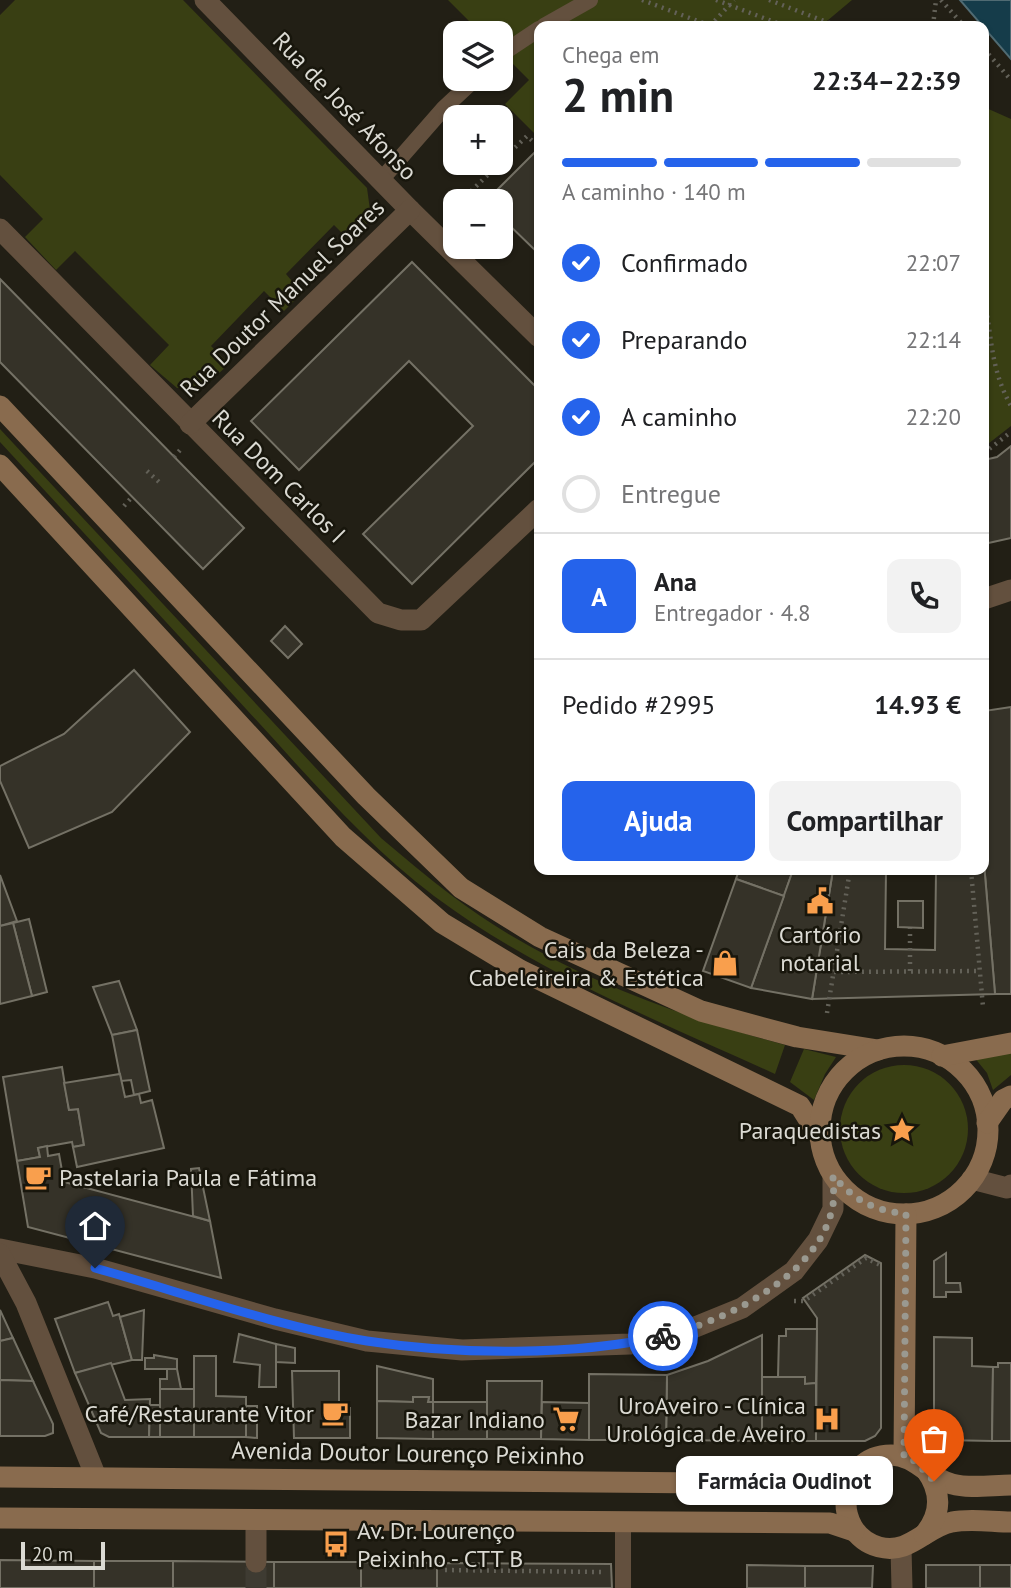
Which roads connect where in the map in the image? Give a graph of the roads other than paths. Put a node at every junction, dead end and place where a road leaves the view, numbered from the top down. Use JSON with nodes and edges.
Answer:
{"nodes":[{"id":1,"x":205,"y":0,"type":"edge"},
{"id":2,"x":590,"y":0,"type":"edge"},
{"id":3,"x":553,"y":21,"type":"edge"},
{"id":4,"x":534,"y":32,"type":"edge"},
{"id":5,"x":513,"y":46,"type":"edge"},
{"id":6,"x":462,"y":91,"type":"edge"},
{"id":7,"x":381,"y":180,"type":"junction"},
{"id":8,"x":410,"y":210,"type":"junction"},
{"id":9,"x":0,"y":229,"type":"edge"},
{"id":10,"x":534,"y":332,"type":"edge"},
{"id":11,"x":0,"y":405,"type":"edge"},
{"id":12,"x":190,"y":424,"type":"junction"},
{"id":13,"x":0,"y":465,"type":"edge"},
{"id":14,"x":534,"y":514,"type":"edge"},
{"id":15,"x":1011,"y":590,"type":"edge"},
{"id":16,"x":989,"y":597,"type":"edge"},
{"id":17,"x":1011,"y":1043,"type":"edge"},
{"id":18,"x":878,"y":1050,"type":"junction"},
{"id":19,"x":942,"y":1056,"type":"junction"},
{"id":20,"x":1011,"y":1096,"type":"edge"},
{"id":21,"x":987,"y":1123,"type":"junction"},
{"id":22,"x":820,"y":1136,"type":"junction"},
{"id":23,"x":833,"y":1176,"type":"junction"},
{"id":24,"x":972,"y":1179,"type":"junction"},
{"id":25,"x":1011,"y":1185,"type":"edge"},
{"id":26,"x":906,"y":1214,"type":"junction"},
{"id":27,"x":0,"y":1251,"type":"edge"},
{"id":28,"x":904,"y":1457,"type":"junction"},
{"id":29,"x":925,"y":1469,"type":"junction"},
{"id":30,"x":855,"y":1472,"type":"junction"},
{"id":31,"x":0,"y":1476,"type":"edge"},
{"id":32,"x":96,"y":1477,"type":"junction"},
{"id":33,"x":1011,"y":1485,"type":"edge"},
{"id":34,"x":0,"y":1518,"type":"edge"},
{"id":35,"x":256,"y":1520,"type":"junction"},
{"id":36,"x":623,"y":1522,"type":"junction"},
{"id":37,"x":1011,"y":1522,"type":"edge"},
{"id":38,"x":855,"y":1531,"type":"junction"},
{"id":39,"x":923,"y":1537,"type":"junction"},
{"id":40,"x":901,"y":1548,"type":"junction"},
{"id":41,"x":256,"y":1562,"type":"tunnel mouth"},
{"id":42,"x":623,"y":1588,"type":"edge"},
{"id":43,"x":902,"y":1588,"type":"edge"}],
"edges":[{"from":1,"to":7,"type":"street","name":"Rua de José Afonso"},
{"from":2,"to":3,"type":"lane"},
{"from":4,"to":5,"type":"lane"},
{"from":6,"to":7,"type":"lane"},
{"from":7,"to":8,"type":"street","name":"Rua de José Afonso"},
{"from":8,"to":10,"type":"street","name":"Rua de José Afonso"},
{"from":8,"to":12,"type":"street","name":"Rua Doutor Manuel Soares"},
{"from":9,"to":12,"type":"street","name":"Rua Dom Carlos I"},
{"from":11,"to":18,"type":"main road"},
{"from":12,"to":14,"type":"street","name":"Rua Dom Carlos I"},
{"from":13,"to":22,"type":"main road"},
{"from":15,"to":16,"type":"street"},
{"from":17,"to":19,"type":"main road"},
{"from":18,"to":19,"type":"main road"},
{"from":18,"to":22,"type":"main road"},
{"from":19,"to":21,"type":"main road"},
{"from":20,"to":21,"type":"main road"},
{"from":21,"to":24,"type":"main road"},
{"from":22,"to":23,"type":"main road"},
{"from":23,"to":26,"type":"main road"},
{"from":23,"to":27,"type":"street"},
{"from":24,"to":25,"type":"street"},
{"from":24,"to":26,"type":"main road"},
{"from":26,"to":28,"type":"main road"},
{"from":27,"to":32,"type":"street"},
{"from":28,"to":29,"type":"main road"},
{"from":28,"to":30,"type":"main road","name":"Avenida Doutor Lourenço Peixinho"},
{"from":29,"to":33,"type":"main road"},
{"from":29,"to":39,"type":"main road"},
{"from":30,"to":32,"type":"main road","name":"Avenida Doutor Lourenço Peixinho"},
{"from":30,"to":38,"type":"main road"},
{"from":31,"to":32,"type":"main road","name":"Avenida Doutor Lourenço Peixinho"},
{"from":34,"to":35,"type":"main road"},
{"from":35,"to":36,"type":"main road"},
{"from":35,"to":41,"type":"street"},
{"from":36,"to":38,"type":"main road"},
{"from":36,"to":42,"type":"lane"},
{"from":37,"to":39,"type":"main road"},
{"from":38,"to":40,"type":"main road"},
{"from":39,"to":40,"type":"main road"},
{"from":40,"to":43,"type":"street"}]}
